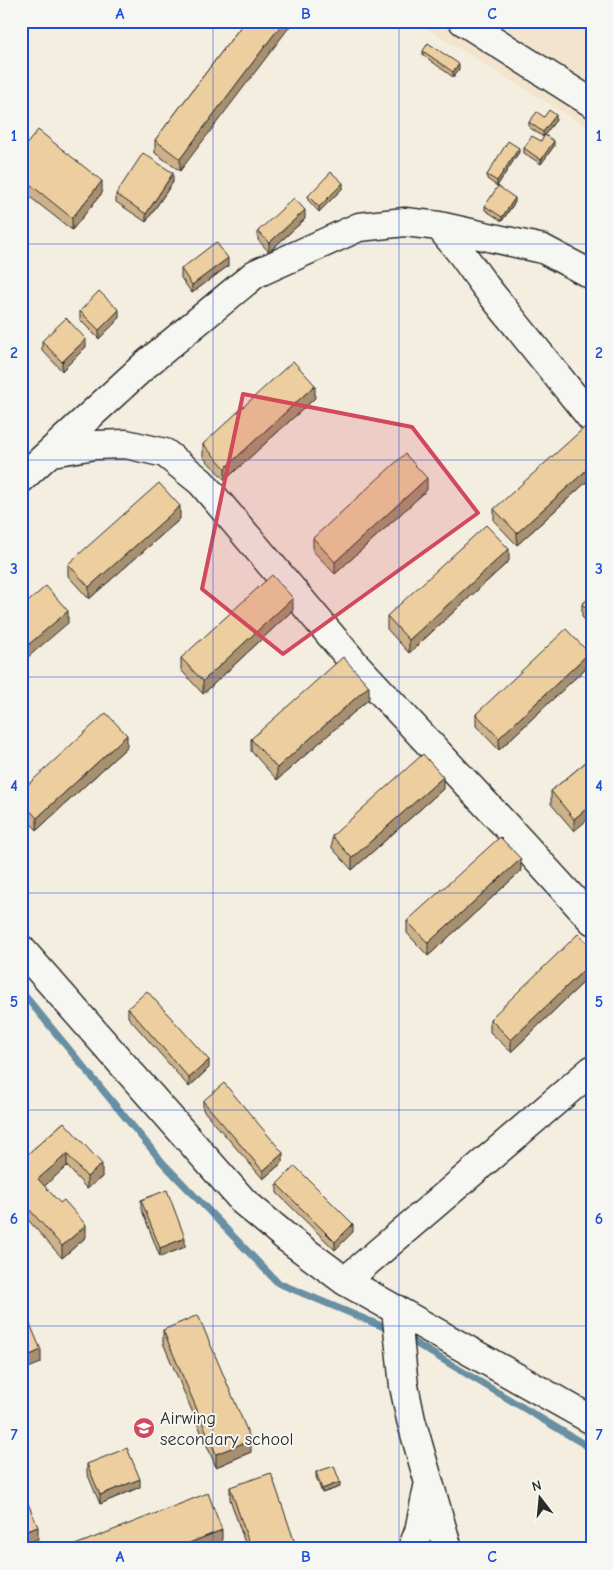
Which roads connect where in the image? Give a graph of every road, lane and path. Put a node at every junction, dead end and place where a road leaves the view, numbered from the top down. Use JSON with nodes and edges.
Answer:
{"nodes":[{"id":1,"x":463,"y":21,"type":"edge"},
{"id":2,"x":584,"y":91,"type":"edge"},
{"id":3,"x":439,"y":226,"type":"junction"},
{"id":4,"x":592,"y":275,"type":"edge"},
{"id":5,"x":592,"y":419,"type":"edge"},
{"id":6,"x":52,"y":452,"type":"junction"},
{"id":7,"x":21,"y":479,"type":"edge"},
{"id":8,"x":592,"y":920,"type":"edge"},
{"id":9,"x":21,"y":949,"type":"edge"},
{"id":10,"x":592,"y":1070,"type":"edge"},
{"id":11,"x":345,"y":1281,"type":"junction"},
{"id":12,"x":396,"y":1309,"type":"junction"},
{"id":13,"x":592,"y":1420,"type":"edge"},
{"id":14,"x":429,"y":1484,"type":"junction"},
{"id":15,"x":412,"y":1549,"type":"edge"},
{"id":16,"x":448,"y":1549,"type":"edge"}],
"edges":[{"from":1,"to":2,"type":"street"},
{"from":3,"to":4,"type":"street"},
{"from":3,"to":5,"type":"street"},
{"from":3,"to":6,"type":"street"},
{"from":6,"to":7,"type":"street"},
{"from":6,"to":8,"type":"street"},
{"from":9,"to":11,"type":"street"},
{"from":10,"to":11,"type":"street"},
{"from":11,"to":12,"type":"street"},
{"from":12,"to":13,"type":"street"},
{"from":12,"to":14,"type":"street"},
{"from":14,"to":15,"type":"street"},
{"from":14,"to":16,"type":"street"}]}
